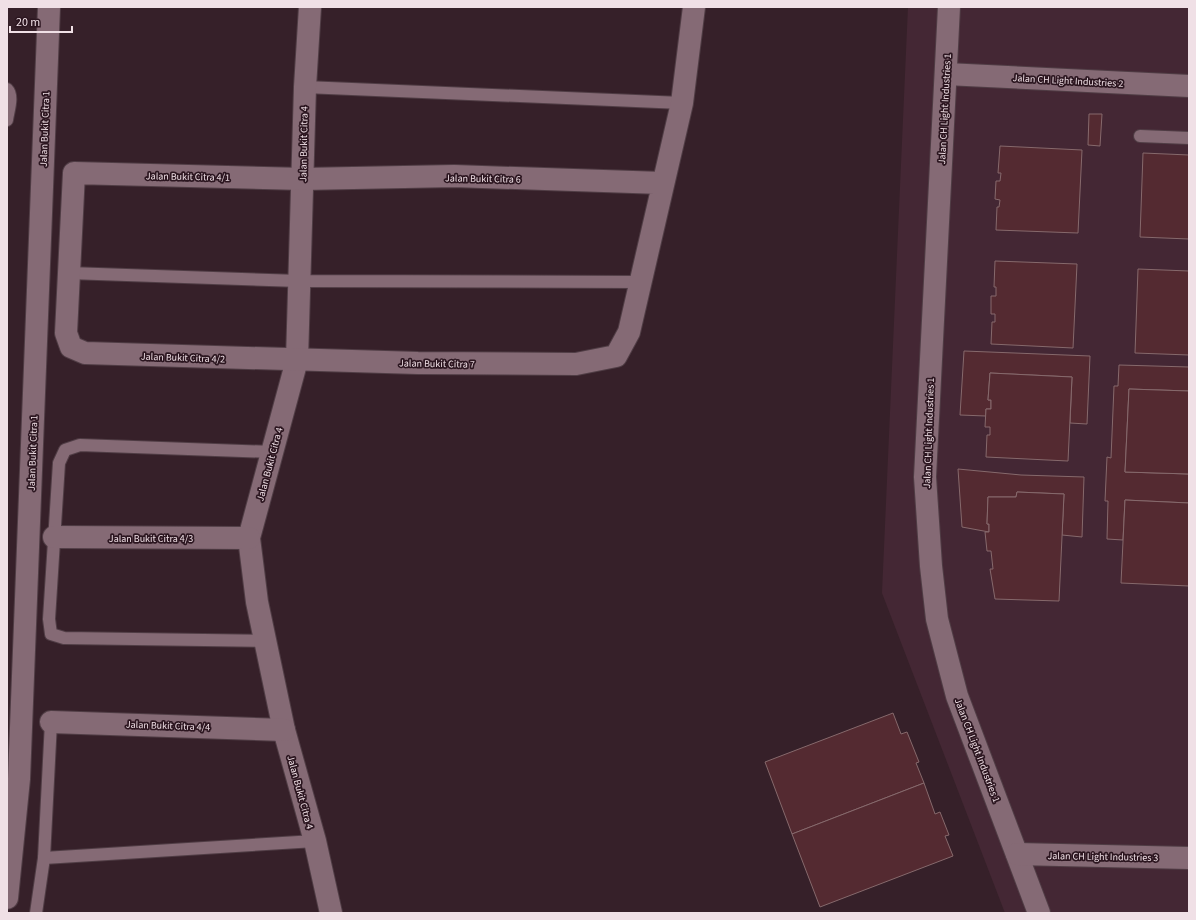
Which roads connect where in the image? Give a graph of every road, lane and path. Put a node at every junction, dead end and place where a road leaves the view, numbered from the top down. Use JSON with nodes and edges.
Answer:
{"nodes":[{"id":1,"x":49,"y":7,"type":"edge"},
{"id":2,"x":310,"y":7,"type":"edge"},
{"id":3,"x":694,"y":7,"type":"edge"},
{"id":4,"x":949,"y":7,"type":"edge"},
{"id":5,"x":946,"y":74,"type":"junction"},
{"id":6,"x":1189,"y":86,"type":"edge"},
{"id":7,"x":304,"y":87,"type":"junction"},
{"id":8,"x":7,"y":88,"type":"edge"},
{"id":9,"x":682,"y":103,"type":"junction"},
{"id":10,"x":7,"y":120,"type":"edge"},
{"id":11,"x":1140,"y":136,"type":"dead end"},
{"id":12,"x":1189,"y":138,"type":"edge"},
{"id":13,"x":303,"y":179,"type":"junction"},
{"id":14,"x":662,"y":183,"type":"junction"},
{"id":15,"x":69,"y":273,"type":"junction"},
{"id":16,"x":299,"y":281,"type":"junction"},
{"id":17,"x":641,"y":282,"type":"junction"},
{"id":18,"x":297,"y":360,"type":"junction"},
{"id":19,"x":272,"y":452,"type":"junction"},
{"id":20,"x":54,"y":537,"type":"junction"},
{"id":21,"x":248,"y":538,"type":"junction"},
{"id":22,"x":266,"y":641,"type":"junction"},
{"id":23,"x":51,"y":722,"type":"joint"},
{"id":24,"x":284,"y":730,"type":"junction"},
{"id":25,"x":315,"y":841,"type":"junction"},
{"id":26,"x":1017,"y":854,"type":"junction"},
{"id":27,"x":44,"y":858,"type":"junction"},
{"id":28,"x":1189,"y":858,"type":"edge"},
{"id":29,"x":7,"y":898,"type":"edge"},
{"id":30,"x":36,"y":913,"type":"edge"},
{"id":31,"x":331,"y":913,"type":"edge"},
{"id":32,"x":1039,"y":913,"type":"edge"}],
"edges":[{"from":1,"to":29,"type":"street","name":"Jalan Bukit Citra 1"},
{"from":2,"to":7,"type":"street","name":"Jalan Bukit Citra 4"},
{"from":3,"to":9,"type":"street","name":"Jalan Bukit Citra 7"},
{"from":4,"to":5,"type":"street","name":"Jalan CH Light Industries 1"},
{"from":5,"to":6,"type":"street","name":"Jalan CH Light Industries 2"},
{"from":5,"to":26,"type":"street","name":"Jalan CH Light Industries 1"},
{"from":7,"to":9,"type":"lane"},
{"from":7,"to":13,"type":"street","name":"Jalan Bukit Citra 4"},
{"from":8,"to":10,"type":"lane"},
{"from":9,"to":14,"type":"street","name":"Jalan Bukit Citra 7"},
{"from":11,"to":12,"type":"lane"},
{"from":13,"to":14,"type":"street","name":"Jalan Bukit Citra 6"},
{"from":13,"to":15,"type":"street","name":"Jalan Bukit Citra 4/1"},
{"from":13,"to":16,"type":"street","name":"Jalan Bukit Citra 4"},
{"from":14,"to":17,"type":"street","name":"Jalan Bukit Citra 7"},
{"from":15,"to":16,"type":"lane"},
{"from":15,"to":18,"type":"street","name":"Jalan Bukit Citra 4/2"},
{"from":16,"to":17,"type":"lane"},
{"from":16,"to":18,"type":"street","name":"Jalan Bukit Citra 4"},
{"from":17,"to":18,"type":"street","name":"Jalan Bukit Citra 7"},
{"from":18,"to":19,"type":"street","name":"Jalan Bukit Citra 4"},
{"from":19,"to":20,"type":"lane"},
{"from":19,"to":21,"type":"street","name":"Jalan Bukit Citra 4"},
{"from":20,"to":21,"type":"street","name":"Jalan Bukit Citra 4/3"},
{"from":20,"to":22,"type":"lane"},
{"from":21,"to":22,"type":"street","name":"Jalan Bukit Citra 4"},
{"from":22,"to":24,"type":"street","name":"Jalan Bukit Citra 4"},
{"from":23,"to":24,"type":"street","name":"Jalan Bukit Citra 4/4"},
{"from":23,"to":27,"type":"lane"},
{"from":24,"to":25,"type":"street","name":"Jalan Bukit Citra 4"},
{"from":25,"to":27,"type":"lane"},
{"from":25,"to":31,"type":"street","name":"Jalan Bukit Citra 4"},
{"from":26,"to":28,"type":"street","name":"Jalan CH Light Industries 3"},
{"from":26,"to":32,"type":"street","name":"Jalan CH Light Industries 1"},
{"from":27,"to":30,"type":"lane"}]}
